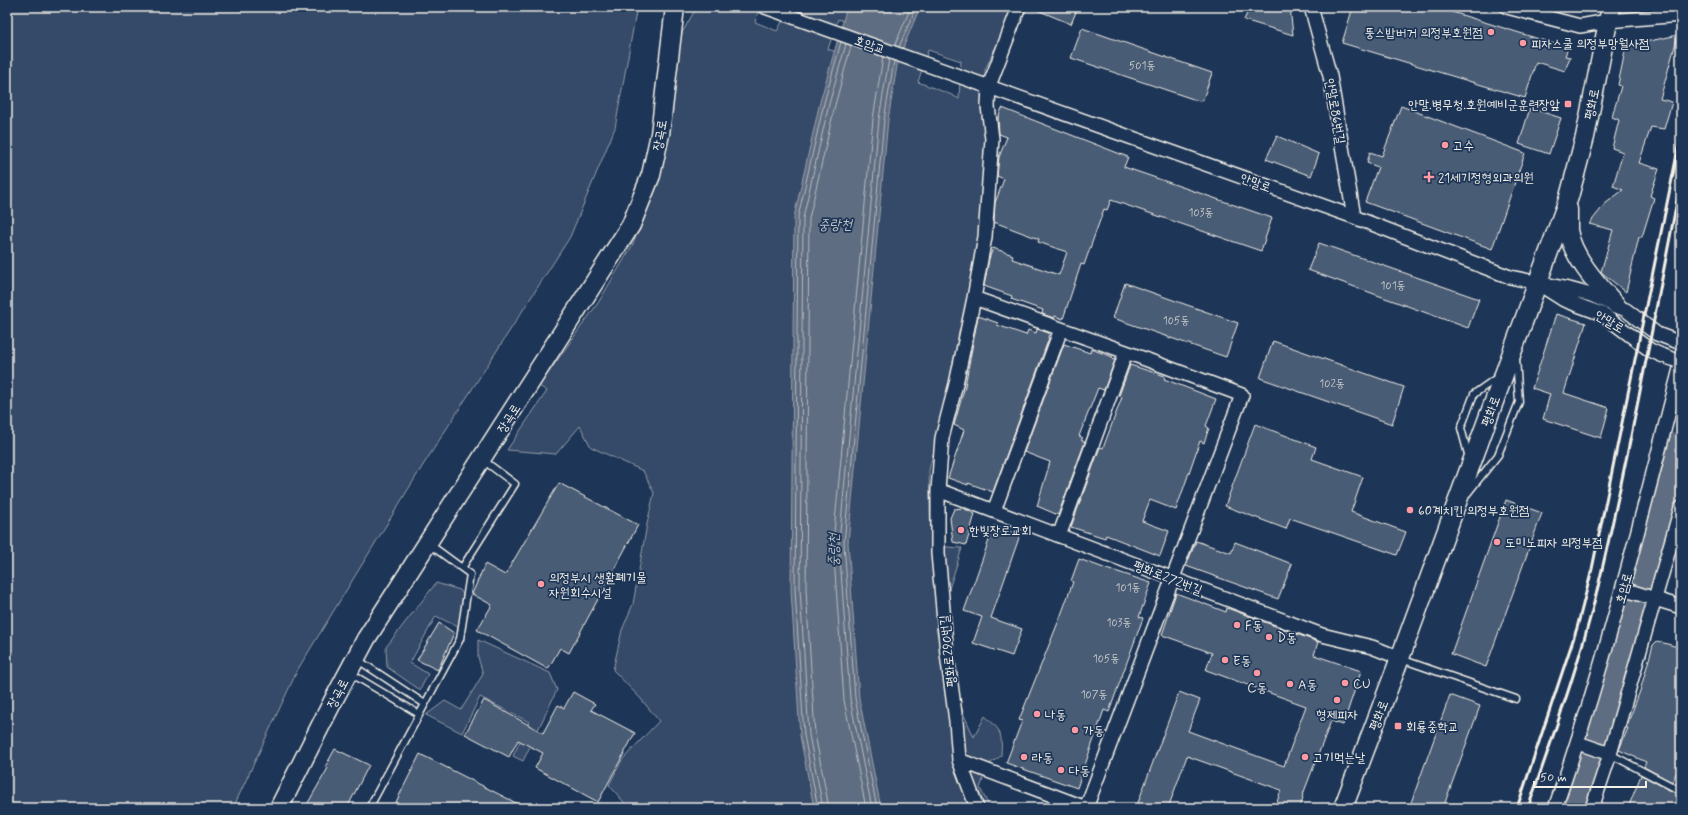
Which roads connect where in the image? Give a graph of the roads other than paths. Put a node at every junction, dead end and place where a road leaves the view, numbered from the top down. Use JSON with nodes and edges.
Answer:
{"nodes":[{"id":1,"x":675,"y":7,"type":"edge"},
{"id":2,"x":765,"y":7,"type":"edge"},
{"id":3,"x":1019,"y":7,"type":"edge"},
{"id":4,"x":1311,"y":7,"type":"edge"},
{"id":5,"x":1507,"y":7,"type":"edge"},
{"id":6,"x":1610,"y":14,"type":"edge"},
{"id":7,"x":1681,"y":15,"type":"edge"},
{"id":8,"x":974,"y":81,"type":"joint"},
{"id":9,"x":990,"y":86,"type":"junction"},
{"id":10,"x":1568,"y":196,"type":"junction"},
{"id":11,"x":1354,"y":217,"type":"junction"},
{"id":12,"x":1537,"y":283,"type":"junction"},
{"id":13,"x":974,"y":298,"type":"junction"},
{"id":14,"x":1616,"y":305,"type":"junction"},
{"id":15,"x":1061,"y":329,"type":"junction"},
{"id":16,"x":1515,"y":344,"type":"junction"},
{"id":17,"x":1681,"y":344,"type":"edge"},
{"id":18,"x":1126,"y":352,"type":"junction"},
{"id":19,"x":1681,"y":363,"type":"edge"},
{"id":20,"x":481,"y":459,"type":"junction"},
{"id":21,"x":938,"y":490,"type":"junction"},
{"id":22,"x":1681,"y":508,"type":"edge"},
{"id":23,"x":994,"y":511,"type":"junction"},
{"id":24,"x":1454,"y":511,"type":"junction"},
{"id":25,"x":1059,"y":536,"type":"junction"},
{"id":26,"x":428,"y":543,"type":"junction"},
{"id":27,"x":462,"y":568,"type":"junction"},
{"id":28,"x":1173,"y":579,"type":"junction"},
{"id":29,"x":1623,"y":589,"type":"junction"},
{"id":30,"x":1655,"y":599,"type":"junction"},
{"id":31,"x":1681,"y":607,"type":"edge"},
{"id":32,"x":1400,"y":658,"type":"junction"},
{"id":33,"x":352,"y":665,"type":"junction"},
{"id":34,"x":1516,"y":699,"type":"dead end"},
{"id":35,"x":424,"y":704,"type":"junction"},
{"id":36,"x":419,"y":714,"type":"junction"},
{"id":37,"x":1578,"y":743,"type":"junction"},
{"id":38,"x":1610,"y":754,"type":"junction"},
{"id":39,"x":959,"y":760,"type":"junction"},
{"id":40,"x":1676,"y":788,"type":"dead end"},
{"id":41,"x":278,"y":808,"type":"edge"},
{"id":42,"x":369,"y":808,"type":"edge"},
{"id":43,"x":977,"y":808,"type":"edge"},
{"id":44,"x":1086,"y":808,"type":"edge"},
{"id":45,"x":1343,"y":808,"type":"edge"},
{"id":46,"x":1555,"y":808,"type":"edge"},
{"id":47,"x":1592,"y":808,"type":"edge"}],
"edges":[{"from":1,"to":20,"type":"main road","name":"장곡로"},
{"from":2,"to":8,"type":"street","name":"호암교"},
{"from":3,"to":9,"type":"street","name":"평화로290번길"},
{"from":4,"to":11,"type":"street","name":"안말로86번길"},
{"from":5,"to":6,"type":"street"},
{"from":6,"to":7,"type":"street"},
{"from":6,"to":10,"type":"main road","name":"평화로"},
{"from":8,"to":9,"type":"street","name":"안말로"},
{"from":9,"to":11,"type":"street","name":"안말로"},
{"from":9,"to":13,"type":"street","name":"평화로290번길"},
{"from":10,"to":12,"type":"main road","name":"평화로"},
{"from":10,"to":14,"type":"main road"},
{"from":11,"to":12,"type":"street","name":"안말로"},
{"from":12,"to":14,"type":"street","name":"안말로"},
{"from":12,"to":16,"type":"main road","name":"평화로"},
{"from":12,"to":19,"type":"street","name":"안말로"},
{"from":13,"to":15,"type":"street"},
{"from":13,"to":21,"type":"street","name":"평화로290번길"},
{"from":14,"to":17,"type":"street","name":"안말로"},
{"from":15,"to":18,"type":"street"},
{"from":15,"to":23,"type":"street"},
{"from":16,"to":24,"type":"main road","name":"평화로"},
{"from":16,"to":24,"type":"lane"},
{"from":18,"to":25,"type":"street"},
{"from":18,"to":28,"type":"street"},
{"from":19,"to":29,"type":"street","name":"호암로"},
{"from":20,"to":26,"type":"main road","name":"장곡로"},
{"from":20,"to":27,"type":"lane"},
{"from":21,"to":23,"type":"street","name":"평화로272번길"},
{"from":21,"to":39,"type":"street","name":"평화로290번길"},
{"from":22,"to":30,"type":"street"},
{"from":23,"to":25,"type":"street","name":"평화로272번길"},
{"from":24,"to":32,"type":"main road","name":"평화로"},
{"from":25,"to":28,"type":"street","name":"평화로272번길"},
{"from":26,"to":27,"type":"lane"},
{"from":26,"to":33,"type":"main road","name":"장곡로"},
{"from":27,"to":35,"type":"lane"},
{"from":28,"to":32,"type":"street","name":"평화로272번길"},
{"from":28,"to":44,"type":"street"},
{"from":29,"to":30,"type":"street"},
{"from":29,"to":37,"type":"street","name":"호암로"},
{"from":30,"to":31,"type":"street"},
{"from":30,"to":38,"type":"street"},
{"from":32,"to":34,"type":"lane"},
{"from":32,"to":45,"type":"main road","name":"평화로"},
{"from":33,"to":35,"type":"lane"},
{"from":33,"to":36,"type":"lane"},
{"from":33,"to":41,"type":"main road","name":"장곡로"},
{"from":35,"to":36,"type":"lane"},
{"from":36,"to":42,"type":"lane"},
{"from":37,"to":38,"type":"street"},
{"from":37,"to":46,"type":"street","name":"호암로"},
{"from":38,"to":40,"type":"lane"},
{"from":38,"to":47,"type":"street"},
{"from":39,"to":43,"type":"street","name":"평화로290번길"},
{"from":39,"to":44,"type":"street"}]}
